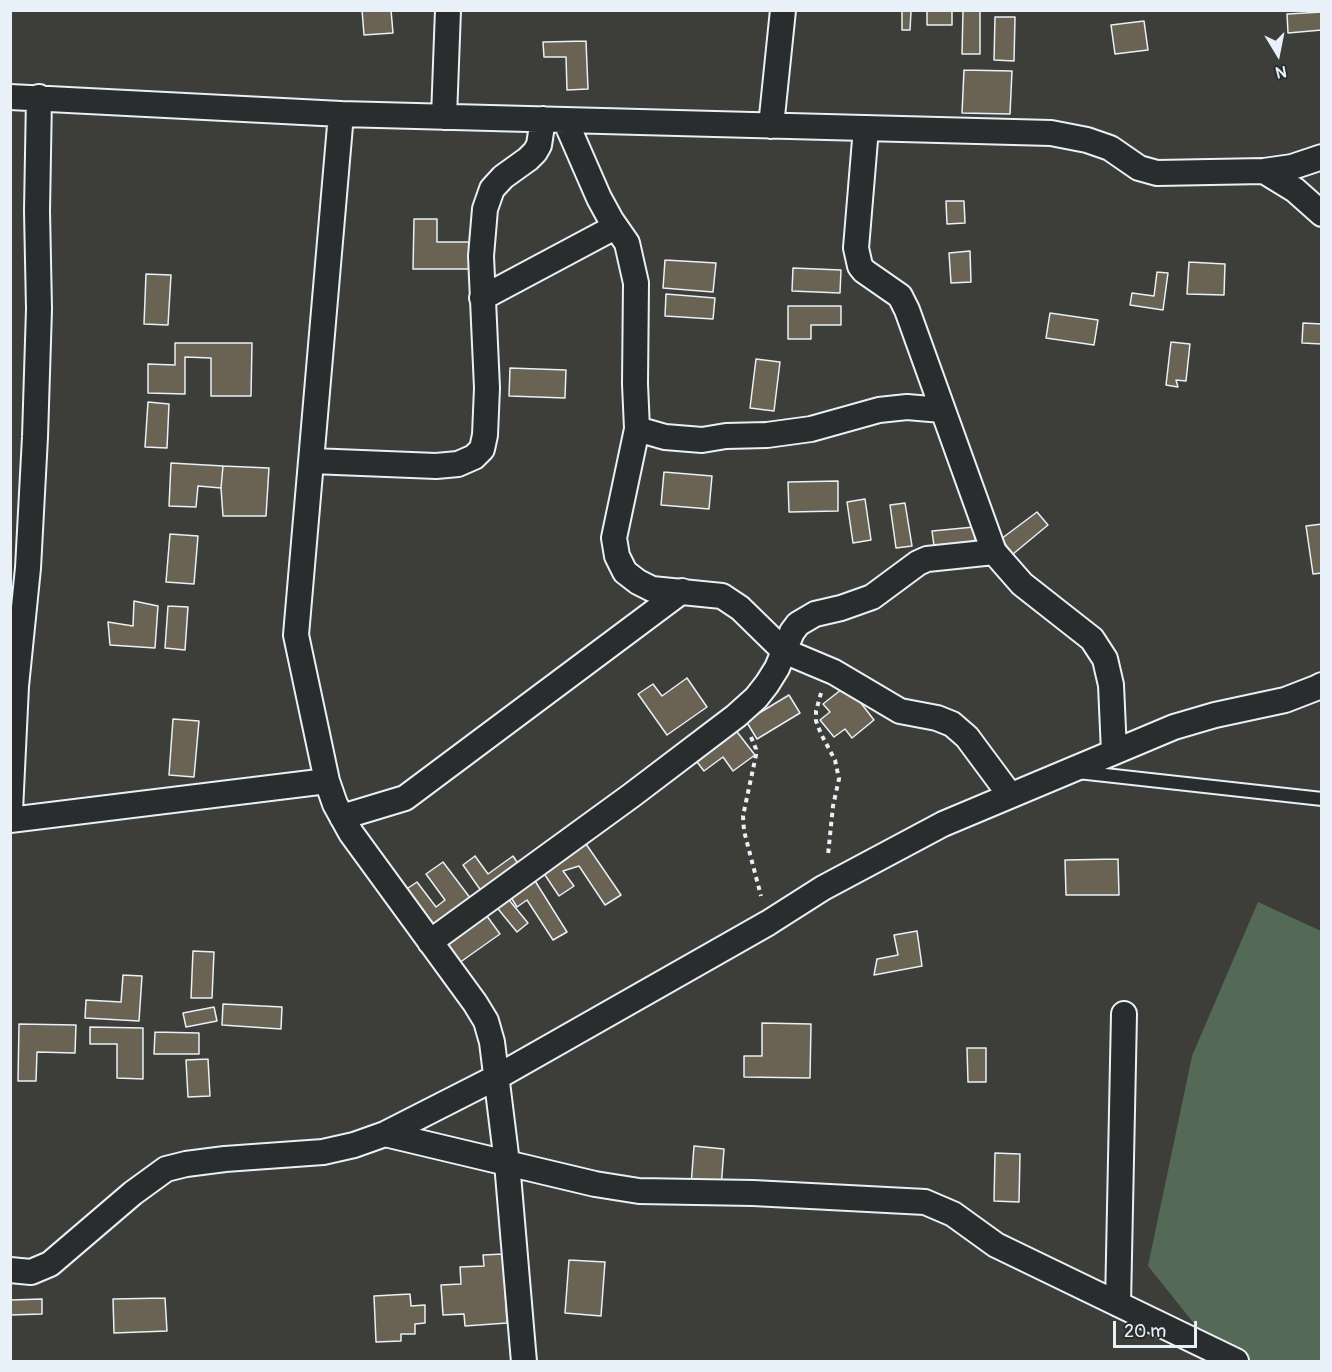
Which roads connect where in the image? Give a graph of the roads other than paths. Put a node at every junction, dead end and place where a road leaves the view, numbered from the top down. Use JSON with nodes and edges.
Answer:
{"nodes":[{"id":1,"x":448,"y":10,"type":"edge"},
{"id":2,"x":783,"y":10,"type":"edge"},
{"id":3,"x":10,"y":96,"type":"edge"},
{"id":4,"x":39,"y":97,"type":"junction"},
{"id":5,"x":341,"y":114,"type":"junction"},
{"id":6,"x":444,"y":117,"type":"junction"},
{"id":7,"x":554,"y":120,"type":"junction"},
{"id":8,"x":771,"y":126,"type":"junction"},
{"id":9,"x":866,"y":128,"type":"junction"},
{"id":10,"x":1322,"y":157,"type":"edge"},
{"id":11,"x":1264,"y":171,"type":"junction"},
{"id":12,"x":1322,"y":214,"type":"edge"},
{"id":13,"x":615,"y":227,"type":"junction"},
{"id":14,"x":482,"y":298,"type":"junction"},
{"id":15,"x":942,"y":410,"type":"junction"},
{"id":16,"x":637,"y":429,"type":"junction"},
{"id":17,"x":312,"y":461,"type":"junction"},
{"id":18,"x":994,"y":552,"type":"junction"},
{"id":19,"x":682,"y":591,"type":"junction"},
{"id":20,"x":784,"y":651,"type":"junction"},
{"id":21,"x":1322,"y":685,"type":"edge"},
{"id":22,"x":1114,"y":752,"type":"junction"},
{"id":23,"x":1068,"y":771,"type":"junction"},
{"id":24,"x":327,"y":781,"type":"junction"},
{"id":25,"x":1010,"y":795,"type":"junction"},
{"id":26,"x":1322,"y":799,"type":"edge"},
{"id":27,"x":10,"y":811,"type":"edge"},
{"id":28,"x":342,"y":817,"type":"junction"},
{"id":29,"x":10,"y":820,"type":"edge"},
{"id":30,"x":430,"y":942,"type":"junction"},
{"id":31,"x":1124,"y":1014,"type":"dead end"},
{"id":32,"x":497,"y":1077,"type":"junction"},
{"id":33,"x":385,"y":1134,"type":"junction"},
{"id":34,"x":507,"y":1163,"type":"junction"},
{"id":35,"x":10,"y":1270,"type":"edge"},
{"id":36,"x":1118,"y":1304,"type":"junction"},
{"id":37,"x":1234,"y":1361,"type":"edge"},
{"id":38,"x":524,"y":1362,"type":"edge"},
{"id":39,"x":1242,"y":1362,"type":"edge"}],
"edges":[{"from":1,"to":6,"type":"street"},
{"from":2,"to":8,"type":"street"},
{"from":3,"to":4,"type":"street"},
{"from":4,"to":5,"type":"street"},
{"from":4,"to":27,"type":"street"},
{"from":5,"to":6,"type":"street"},
{"from":5,"to":17,"type":"street"},
{"from":6,"to":7,"type":"street"},
{"from":7,"to":8,"type":"street"},
{"from":7,"to":13,"type":"street"},
{"from":7,"to":14,"type":"street"},
{"from":8,"to":9,"type":"street"},
{"from":9,"to":11,"type":"street"},
{"from":9,"to":15,"type":"street"},
{"from":10,"to":11,"type":"street"},
{"from":11,"to":12,"type":"street"},
{"from":13,"to":14,"type":"street"},
{"from":13,"to":16,"type":"street"},
{"from":14,"to":17,"type":"street"},
{"from":15,"to":16,"type":"street"},
{"from":15,"to":18,"type":"street"},
{"from":16,"to":19,"type":"street"},
{"from":17,"to":24,"type":"street"},
{"from":18,"to":20,"type":"street"},
{"from":18,"to":22,"type":"street"},
{"from":19,"to":20,"type":"street"},
{"from":19,"to":28,"type":"street"},
{"from":20,"to":25,"type":"street"},
{"from":20,"to":30,"type":"street"},
{"from":21,"to":22,"type":"street"},
{"from":22,"to":23,"type":"street"},
{"from":23,"to":25,"type":"street"},
{"from":23,"to":26,"type":"lane"},
{"from":24,"to":28,"type":"street"},
{"from":24,"to":29,"type":"street"},
{"from":25,"to":32,"type":"street"},
{"from":28,"to":30,"type":"street"},
{"from":30,"to":32,"type":"street"},
{"from":31,"to":36,"type":"street"},
{"from":32,"to":33,"type":"street"},
{"from":32,"to":34,"type":"street"},
{"from":33,"to":34,"type":"street"},
{"from":33,"to":35,"type":"street"},
{"from":34,"to":36,"type":"street"},
{"from":34,"to":38,"type":"street"},
{"from":36,"to":37,"type":"street"},
{"from":37,"to":39,"type":"street"}]}
